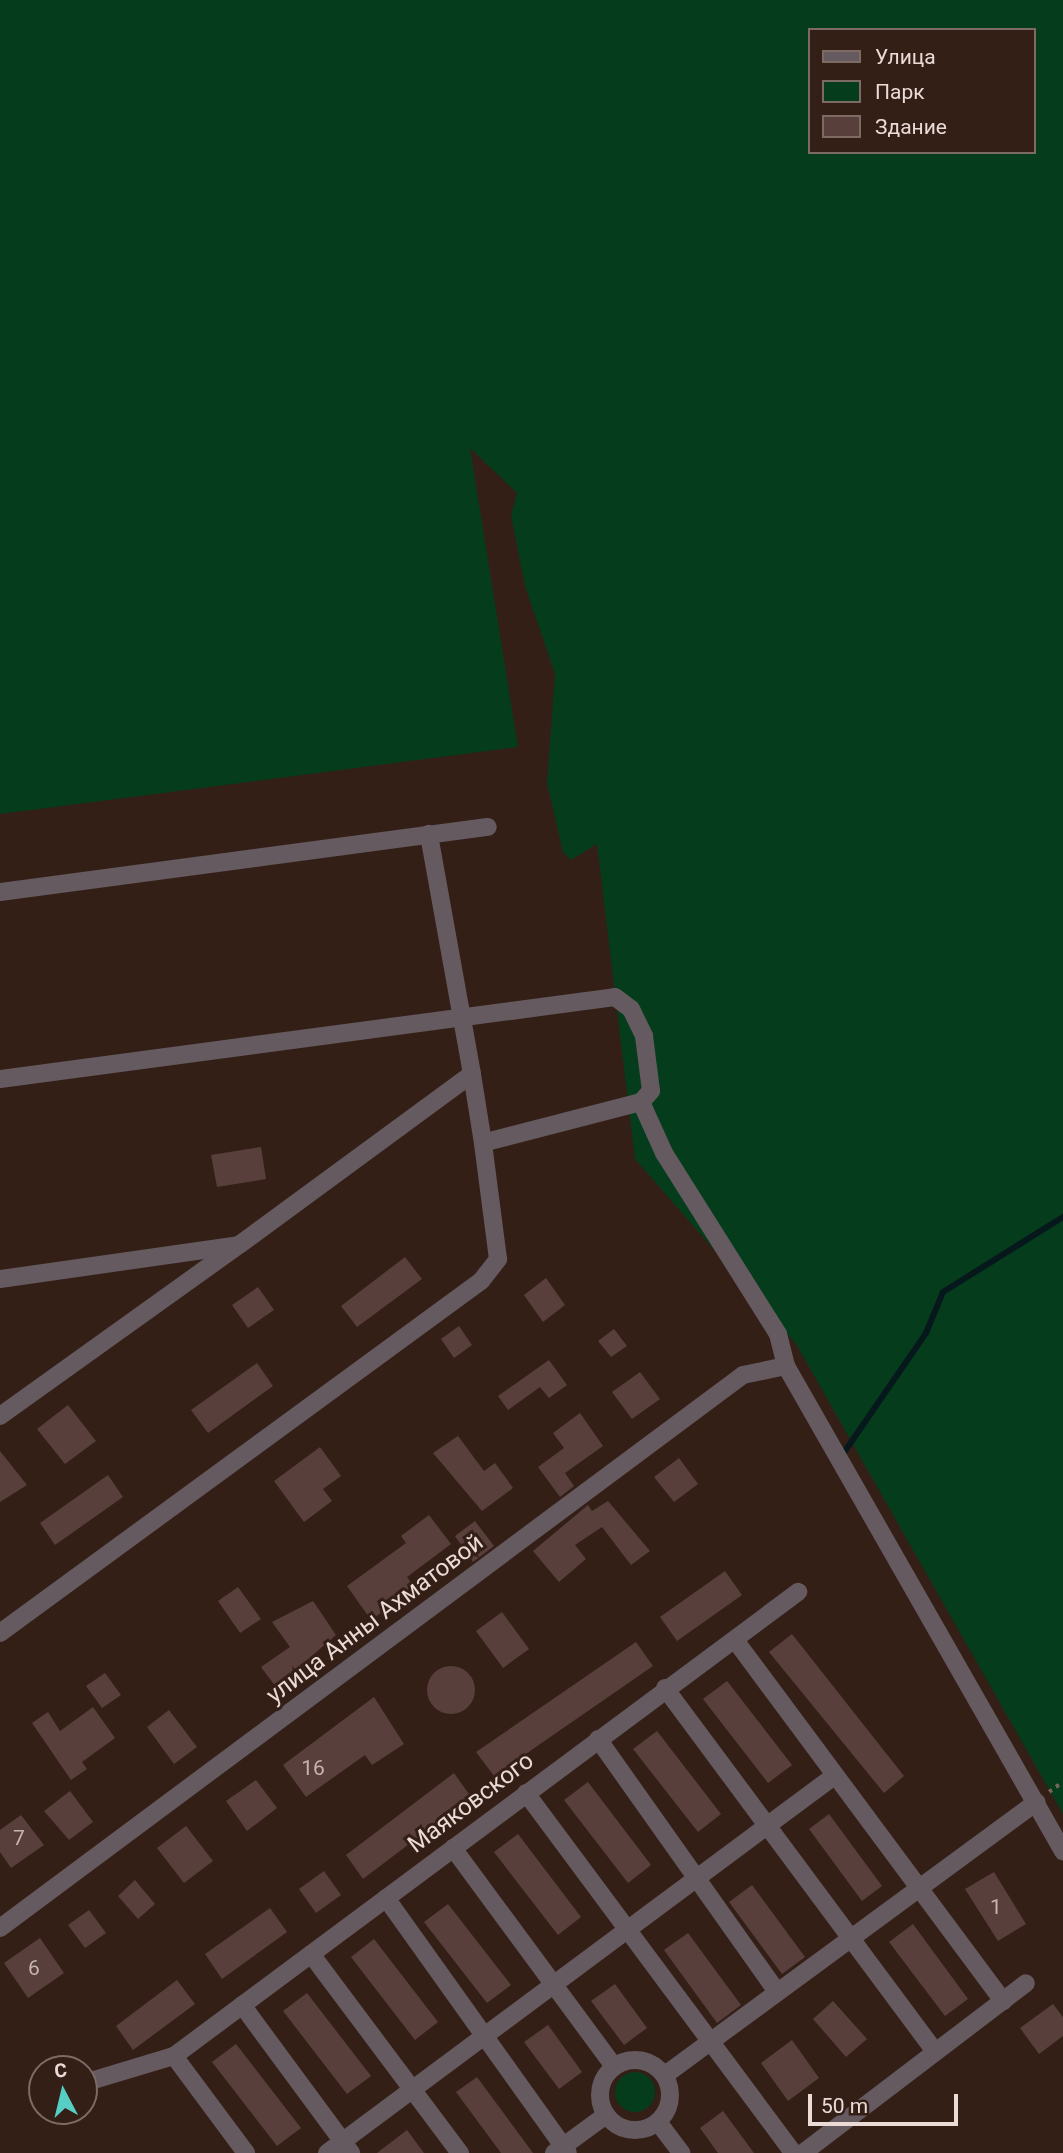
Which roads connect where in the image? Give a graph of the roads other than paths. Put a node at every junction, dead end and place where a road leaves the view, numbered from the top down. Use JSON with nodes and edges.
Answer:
{"nodes":[{"id":1,"x":488,"y":827,"type":"dead end"},
{"id":2,"x":429,"y":834,"type":"junction"},
{"id":3,"x":0,"y":892,"type":"edge"},
{"id":4,"x":461,"y":1015,"type":"junction"},
{"id":5,"x":472,"y":1074,"type":"junction"},
{"id":6,"x":0,"y":1079,"type":"edge"},
{"id":7,"x":641,"y":1102,"type":"junction"},
{"id":8,"x":483,"y":1143,"type":"junction"},
{"id":9,"x":239,"y":1245,"type":"junction"},
{"id":10,"x":0,"y":1279,"type":"edge"},
{"id":11,"x":786,"y":1366,"type":"junction"},
{"id":12,"x":0,"y":1416,"type":"edge"},
{"id":13,"x":798,"y":1592,"type":"dead end"},
{"id":14,"x":0,"y":1633,"type":"edge"},
{"id":15,"x":735,"y":1640,"type":"junction"},
{"id":16,"x":666,"y":1688,"type":"junction"},
{"id":17,"x":598,"y":1739,"type":"junction"},
{"id":18,"x":834,"y":1776,"type":"junction"},
{"id":19,"x":526,"y":1793,"type":"junction"},
{"id":20,"x":1036,"y":1802,"type":"junction"},
{"id":21,"x":766,"y":1826,"type":"junction"},
{"id":22,"x":453,"y":1848,"type":"junction"},
{"id":23,"x":1063,"y":1851,"type":"edge"},
{"id":24,"x":695,"y":1878,"type":"junction"},
{"id":25,"x":920,"y":1888,"type":"junction"},
{"id":26,"x":386,"y":1898,"type":"junction"},
{"id":27,"x":0,"y":1928,"type":"edge"},
{"id":28,"x":627,"y":1930,"type":"junction"},
{"id":29,"x":852,"y":1937,"type":"junction"},
{"id":30,"x":311,"y":1954,"type":"junction"},
{"id":31,"x":1026,"y":1983,"type":"dead end"},
{"id":32,"x":554,"y":1986,"type":"junction"},
{"id":33,"x":777,"y":1992,"type":"junction"},
{"id":34,"x":1003,"y":2001,"type":"junction"},
{"id":35,"x":242,"y":2005,"type":"junction"},
{"id":36,"x":483,"y":2039,"type":"junction"},
{"id":37,"x":709,"y":2043,"type":"junction"},
{"id":38,"x":935,"y":2051,"type":"junction"},
{"id":39,"x":174,"y":2056,"type":"junction"},
{"id":40,"x":614,"y":2066,"type":"junction"},
{"id":41,"x":665,"y":2075,"type":"junction"},
{"id":42,"x":98,"y":2079,"type":"edge"},
{"id":43,"x":412,"y":2091,"type":"junction"},
{"id":44,"x":606,"y":2115,"type":"junction"},
{"id":45,"x":658,"y":2122,"type":"junction"},
{"id":46,"x":347,"y":2147,"type":"edge"},
{"id":47,"x":562,"y":2151,"type":"edge"},
{"id":48,"x":246,"y":2153,"type":"edge"},
{"id":49,"x":327,"y":2153,"type":"edge"},
{"id":50,"x":460,"y":2153,"type":"edge"},
{"id":51,"x":681,"y":2153,"type":"edge"},
{"id":52,"x":793,"y":2153,"type":"edge"},
{"id":53,"x":803,"y":2153,"type":"edge"}],
"edges":[{"from":1,"to":2,"type":"street"},
{"from":2,"to":3,"type":"street"},
{"from":2,"to":4,"type":"street"},
{"from":4,"to":5,"type":"street"},
{"from":4,"to":6,"type":"street"},
{"from":4,"to":7,"type":"street"},
{"from":5,"to":8,"type":"street"},
{"from":5,"to":9,"type":"street"},
{"from":7,"to":8,"type":"street"},
{"from":7,"to":11,"type":"street"},
{"from":8,"to":14,"type":"street"},
{"from":9,"to":10,"type":"street"},
{"from":9,"to":12,"type":"street"},
{"from":11,"to":20,"type":"street"},
{"from":11,"to":27,"type":"street","name":"улица Анны Ахматовой"},
{"from":13,"to":15,"type":"street","name":"Маяковского"},
{"from":15,"to":16,"type":"street","name":"Маяковского"},
{"from":15,"to":18,"type":"street"},
{"from":16,"to":17,"type":"street","name":"Маяковского"},
{"from":16,"to":21,"type":"street"},
{"from":17,"to":19,"type":"street","name":"Маяковского"},
{"from":17,"to":24,"type":"street"},
{"from":18,"to":21,"type":"street"},
{"from":18,"to":25,"type":"street"},
{"from":19,"to":22,"type":"street","name":"Маяковского"},
{"from":19,"to":28,"type":"street"},
{"from":20,"to":23,"type":"street"},
{"from":20,"to":25,"type":"street"},
{"from":21,"to":24,"type":"street"},
{"from":21,"to":29,"type":"street"},
{"from":22,"to":26,"type":"street","name":"Маяковского"},
{"from":22,"to":32,"type":"street"},
{"from":24,"to":28,"type":"street"},
{"from":24,"to":33,"type":"street"},
{"from":25,"to":29,"type":"street"},
{"from":25,"to":34,"type":"street"},
{"from":26,"to":30,"type":"street","name":"Маяковского"},
{"from":26,"to":36,"type":"street"},
{"from":28,"to":32,"type":"street"},
{"from":28,"to":37,"type":"street"},
{"from":29,"to":33,"type":"street"},
{"from":29,"to":38,"type":"street"},
{"from":30,"to":35,"type":"street","name":"Маяковского"},
{"from":30,"to":43,"type":"street"},
{"from":31,"to":34,"type":"street"},
{"from":32,"to":36,"type":"street"},
{"from":32,"to":40,"type":"street"},
{"from":33,"to":37,"type":"street"},
{"from":34,"to":38,"type":"street"},
{"from":35,"to":39,"type":"street","name":"Маяковского"},
{"from":35,"to":46,"type":"street"},
{"from":36,"to":43,"type":"street"},
{"from":36,"to":47,"type":"street"},
{"from":37,"to":41,"type":"street"},
{"from":37,"to":52,"type":"street"},
{"from":38,"to":53,"type":"street"},
{"from":39,"to":42,"type":"street"},
{"from":39,"to":48,"type":"street"},
{"from":40,"to":41,"type":"street"},
{"from":40,"to":44,"type":"street"},
{"from":41,"to":45,"type":"street"},
{"from":43,"to":46,"type":"street"},
{"from":43,"to":50,"type":"street"},
{"from":44,"to":45,"type":"street"},
{"from":44,"to":47,"type":"street"},
{"from":45,"to":51,"type":"street"},
{"from":46,"to":49,"type":"street"}]}
